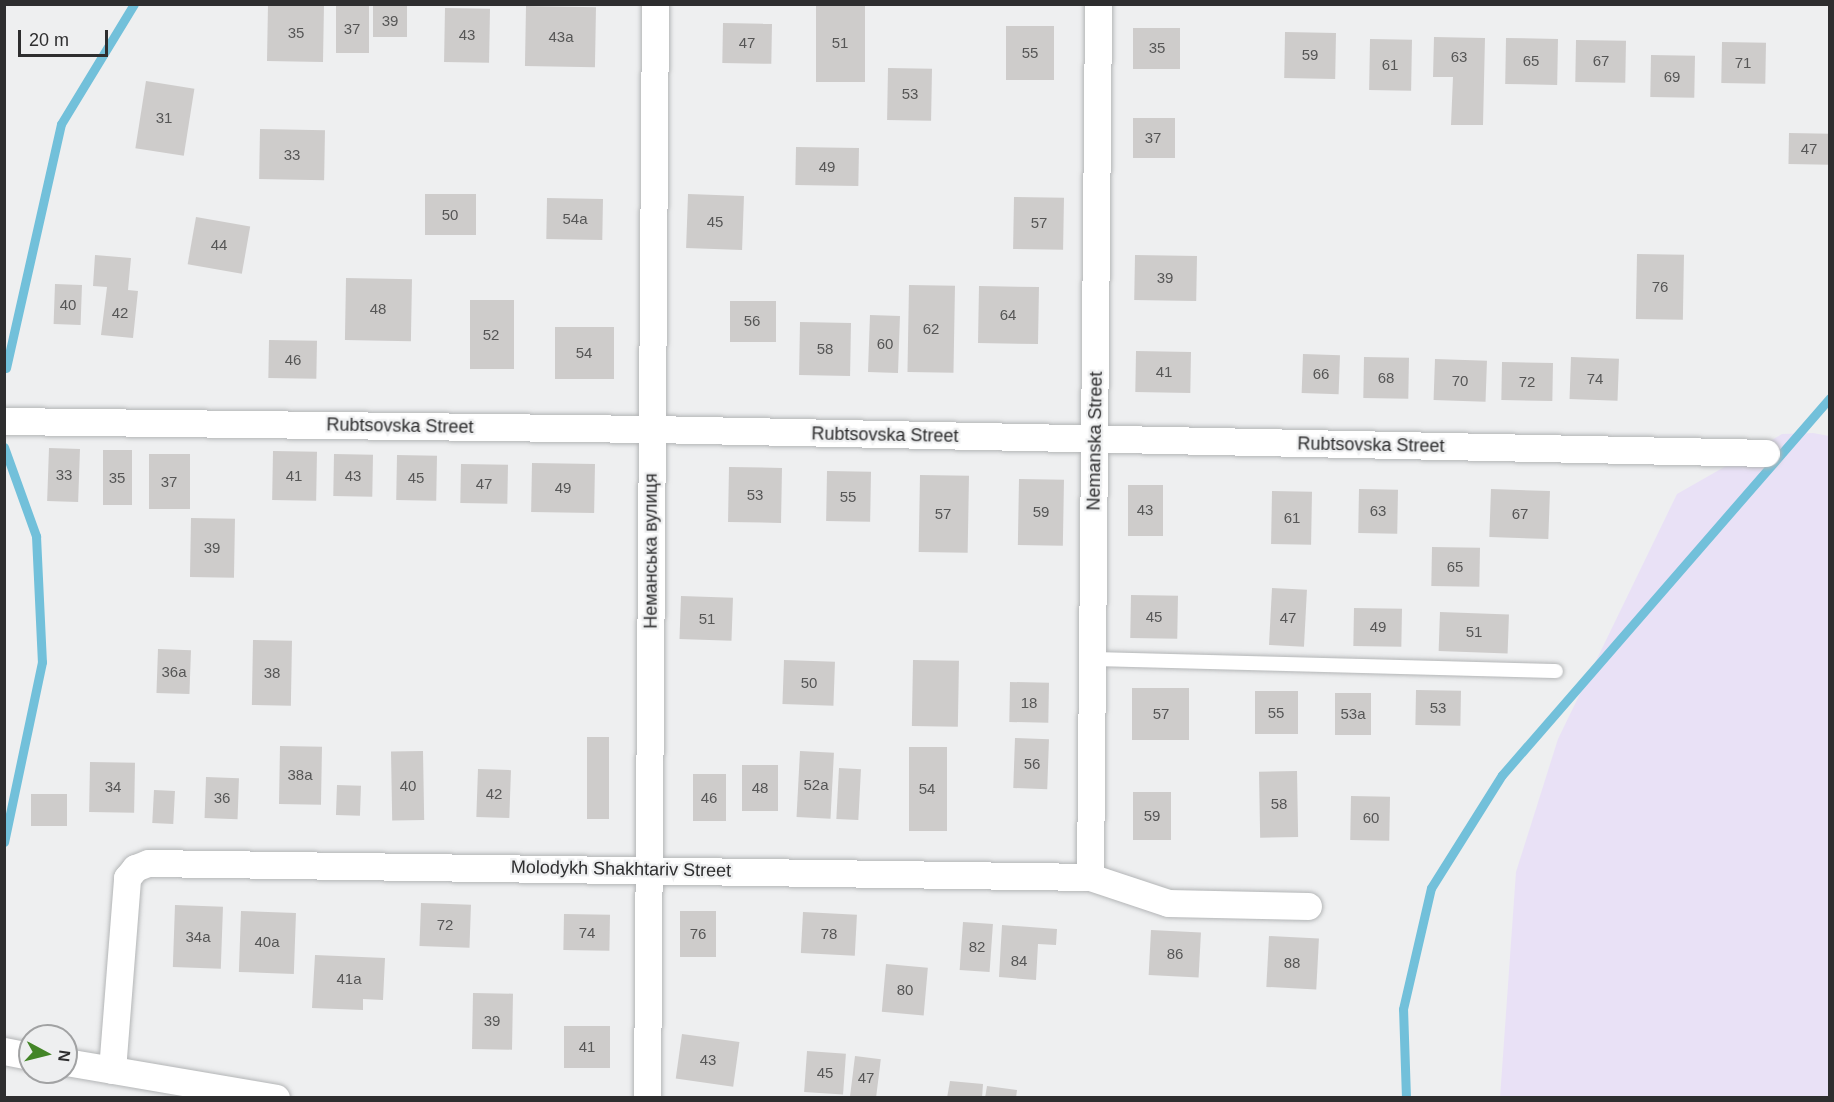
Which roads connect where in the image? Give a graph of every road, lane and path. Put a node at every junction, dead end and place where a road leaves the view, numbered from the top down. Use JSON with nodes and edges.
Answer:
{"nodes":[{"id":1,"x":655,"y":4,"type":"edge"},
{"id":2,"x":1098,"y":4,"type":"edge"},
{"id":3,"x":4,"y":421,"type":"edge"},
{"id":4,"x":652,"y":429,"type":"junction"},
{"id":5,"x":1095,"y":440,"type":"junction"},
{"id":6,"x":1766,"y":453,"type":"dead end"},
{"id":7,"x":1092,"y":659,"type":"junction"},
{"id":8,"x":1556,"y":670,"type":"dead end"},
{"id":9,"x":649,"y":869,"type":"junction"},
{"id":10,"x":1090,"y":877,"type":"junction"},
{"id":11,"x":1308,"y":906,"type":"dead end"},
{"id":12,"x":78,"y":1064,"type":"edge"},
{"id":13,"x":112,"y":1070,"type":"junction"},
{"id":14,"x":276,"y":1098,"type":"edge"},
{"id":15,"x":647,"y":1098,"type":"edge"}],
"edges":[{"from":1,"to":4,"type":"street","name":"Неманська вулиця"},
{"from":2,"to":5,"type":"street","name":"Nemanska Street"},
{"from":3,"to":4,"type":"street","name":"Rubtsovska Street"},
{"from":4,"to":5,"type":"street","name":"Rubtsovska Street"},
{"from":4,"to":9,"type":"street","name":"Неманська вулиця"},
{"from":5,"to":6,"type":"street","name":"Rubtsovska Street"},
{"from":5,"to":7,"type":"street","name":"Nemanska Street"},
{"from":7,"to":8,"type":"lane"},
{"from":7,"to":10,"type":"street","name":"Nemanska Street"},
{"from":9,"to":10,"type":"street","name":"Molodykh Shakhtariv Street"},
{"from":9,"to":13,"type":"street","name":"Molodykh Shakhtariv Street"},
{"from":9,"to":15,"type":"street","name":"Неманська вулиця"},
{"from":10,"to":11,"type":"street","name":"Molodykh Shakhtariv Street"},
{"from":12,"to":13,"type":"street"},
{"from":13,"to":14,"type":"street"}]}
